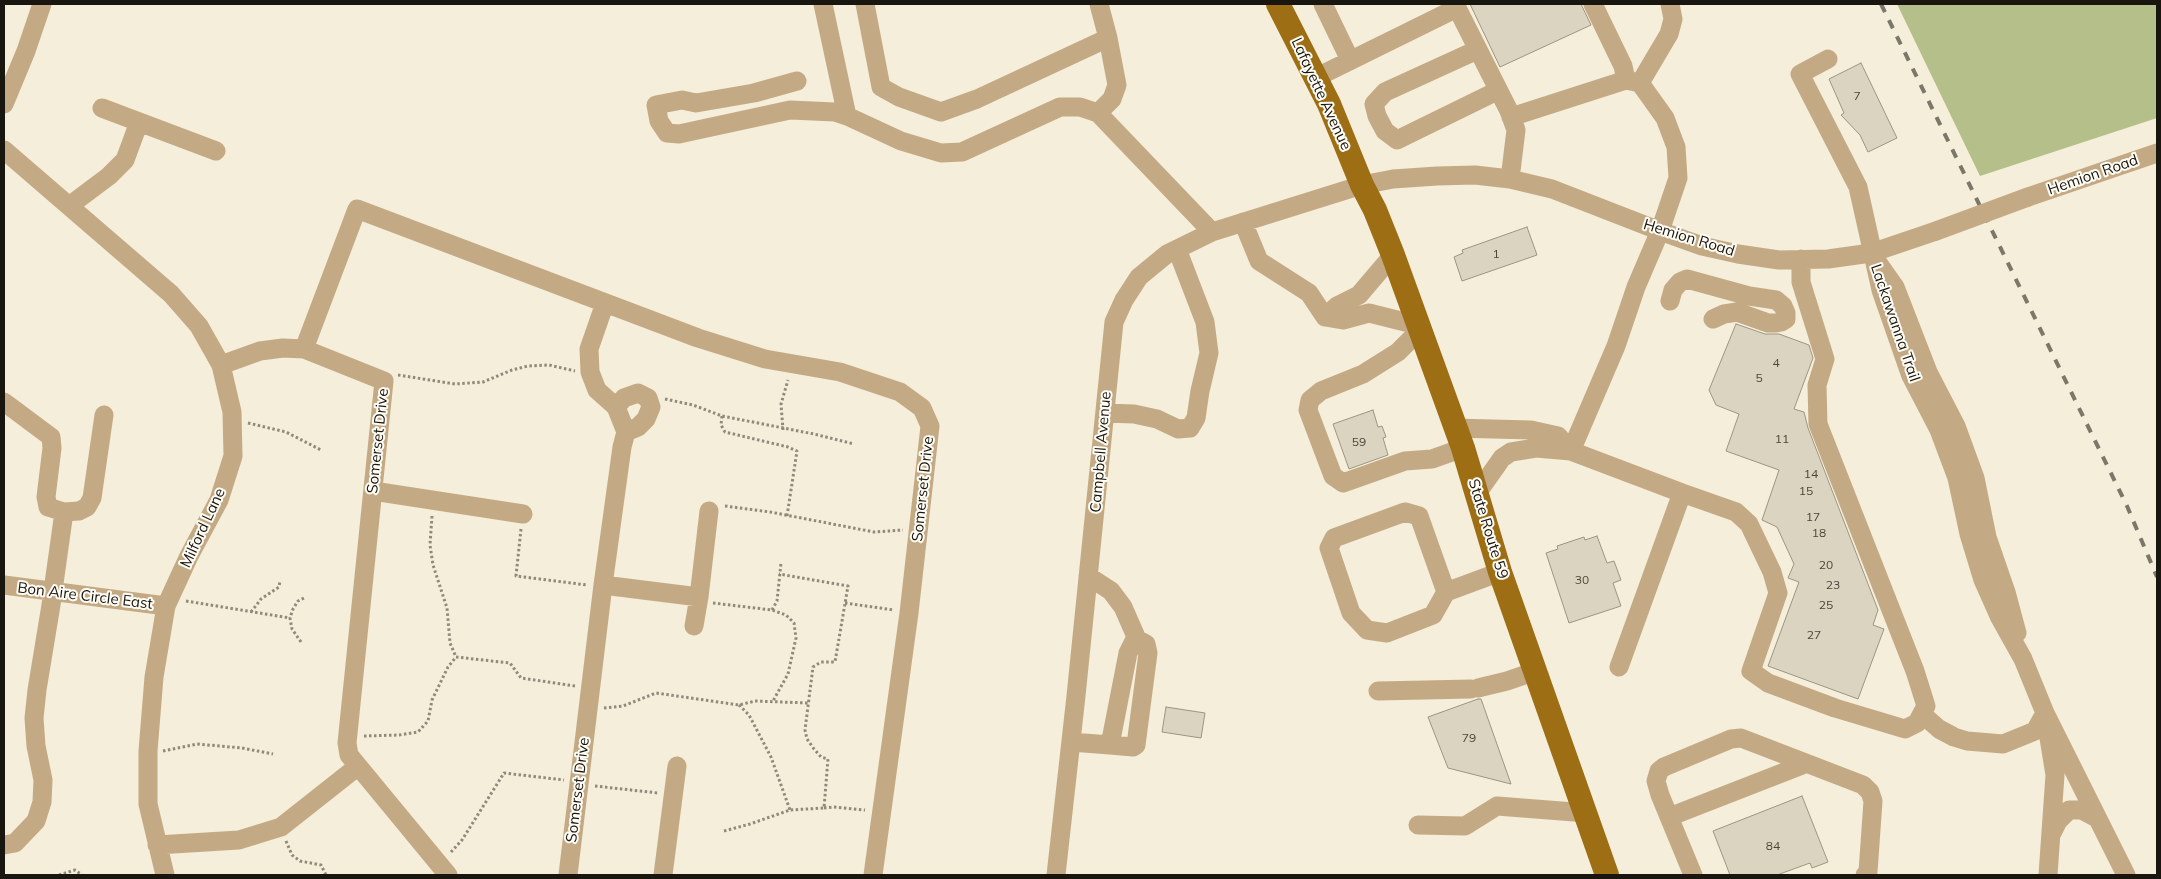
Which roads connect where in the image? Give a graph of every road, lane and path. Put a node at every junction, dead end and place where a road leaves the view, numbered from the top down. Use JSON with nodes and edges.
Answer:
{"nodes":[{"id":1,"x":42,"y":4,"type":"edge"},
{"id":2,"x":823,"y":4,"type":"edge"},
{"id":3,"x":865,"y":4,"type":"edge"},
{"id":4,"x":1099,"y":4,"type":"edge"},
{"id":5,"x":1278,"y":4,"type":"edge"},
{"id":6,"x":1324,"y":4,"type":"edge"},
{"id":7,"x":1593,"y":4,"type":"edge"},
{"id":8,"x":1670,"y":4,"type":"edge"},
{"id":9,"x":1456,"y":6,"type":"edge"},
{"id":10,"x":1108,"y":38,"type":"junction"},
{"id":11,"x":1477,"y":50,"type":"junction"},
{"id":12,"x":1828,"y":59,"type":"dead end"},
{"id":13,"x":1350,"y":60,"type":"junction"},
{"id":14,"x":1315,"y":78,"type":"junction"},
{"id":15,"x":797,"y":81,"type":"dead end"},
{"id":16,"x":1633,"y":82,"type":"junction"},
{"id":17,"x":1497,"y":91,"type":"junction"},
{"id":18,"x":4,"y":104,"type":"edge"},
{"id":19,"x":102,"y":108,"type":"dead end"},
{"id":20,"x":1098,"y":113,"type":"junction"},
{"id":21,"x":847,"y":116,"type":"junction"},
{"id":22,"x":1511,"y":117,"type":"junction"},
{"id":23,"x":139,"y":122,"type":"junction"},
{"id":24,"x":4,"y":150,"type":"edge"},
{"id":25,"x":216,"y":151,"type":"dead end"},
{"id":26,"x":2157,"y":153,"type":"edge"},
{"id":27,"x":1510,"y":179,"type":"junction"},
{"id":28,"x":1362,"y":185,"type":"junction"},
{"id":29,"x":69,"y":206,"type":"junction"},
{"id":30,"x":1243,"y":222,"type":"junction"},
{"id":31,"x":1212,"y":232,"type":"junction"},
{"id":32,"x":1660,"y":232,"type":"junction"},
{"id":33,"x":1176,"y":249,"type":"junction"},
{"id":34,"x":1871,"y":253,"type":"junction"},
{"id":35,"x":1393,"y":255,"type":"junction"},
{"id":36,"x":1801,"y":259,"type":"junction"},
{"id":37,"x":1670,"y":301,"type":"dead end"},
{"id":38,"x":605,"y":303,"type":"junction"},
{"id":39,"x":1325,"y":318,"type":"junction"},
{"id":40,"x":1712,"y":319,"type":"dead end"},
{"id":41,"x":1418,"y":328,"type":"junction"},
{"id":42,"x":304,"y":349,"type":"junction"},
{"id":43,"x":221,"y":365,"type":"junction"},
{"id":44,"x":797,"y":365,"type":"junction"},
{"id":45,"x":590,"y":372,"type":"junction"},
{"id":46,"x":384,"y":381,"type":"junction"},
{"id":47,"x":648,"y":398,"type":"junction"},
{"id":48,"x":4,"y":402,"type":"edge"},
{"id":49,"x":616,"y":407,"type":"junction"},
{"id":50,"x":1105,"y":412,"type":"junction"},
{"id":51,"x":104,"y":415,"type":"dead end"},
{"id":52,"x":722,"y":416,"type":"junction"},
{"id":53,"x":232,"y":421,"type":"junction"},
{"id":54,"x":783,"y":430,"type":"junction"},
{"id":55,"x":626,"y":432,"type":"junction"},
{"id":56,"x":1459,"y":438,"type":"junction"},
{"id":57,"x":854,"y":444,"type":"dead end"},
{"id":58,"x":320,"y":450,"type":"dead end"},
{"id":59,"x":1571,"y":451,"type":"junction"},
{"id":60,"x":373,"y":491,"type":"junction"},
{"id":61,"x":1478,"y":492,"type":"junction"},
{"id":62,"x":1682,"y":493,"type":"junction"},
{"id":63,"x":435,"y":500,"type":"junction"},
{"id":64,"x":709,"y":511,"type":"joint"},
{"id":65,"x":64,"y":512,"type":"junction"},
{"id":66,"x":523,"y":514,"type":"joint"},
{"id":67,"x":787,"y":516,"type":"junction"},
{"id":68,"x":918,"y":531,"type":"junction"},
{"id":69,"x":781,"y":563,"type":"dead end"},
{"id":70,"x":1500,"y":572,"type":"junction"},
{"id":71,"x":780,"y":574,"type":"junction"},
{"id":72,"x":1088,"y":576,"type":"junction"},
{"id":73,"x":280,"y":580,"type":"dead end"},
{"id":74,"x":4,"y":585,"type":"edge"},
{"id":75,"x":603,"y":585,"type":"junction"},
{"id":76,"x":54,"y":592,"type":"junction"},
{"id":77,"x":1446,"y":592,"type":"junction"},
{"id":78,"x":699,"y":597,"type":"junction"},
{"id":79,"x":304,"y":598,"type":"dead end"},
{"id":80,"x":186,"y":601,"type":"dead end"},
{"id":81,"x":845,"y":603,"type":"junction"},
{"id":82,"x":166,"y":606,"type":"junction"},
{"id":83,"x":772,"y":610,"type":"junction"},
{"id":84,"x":251,"y":612,"type":"junction"},
{"id":85,"x":909,"y":613,"type":"junction"},
{"id":86,"x":290,"y":618,"type":"junction"},
{"id":87,"x":694,"y":626,"type":"dead end"},
{"id":88,"x":1137,"y":639,"type":"junction"},
{"id":89,"x":301,"y":642,"type":"dead end"},
{"id":90,"x":456,"y":657,"type":"junction"},
{"id":91,"x":1619,"y":667,"type":"dead end"},
{"id":92,"x":1536,"y":671,"type":"junction"},
{"id":93,"x":591,"y":687,"type":"junction"},
{"id":94,"x":1378,"y":691,"type":"dead end"},
{"id":95,"x":773,"y":701,"type":"junction"},
{"id":96,"x":808,"y":703,"type":"junction"},
{"id":97,"x":739,"y":705,"type":"junction"},
{"id":98,"x":588,"y":707,"type":"junction"},
{"id":99,"x":2045,"y":713,"type":"junction"},
{"id":100,"x":1922,"y":714,"type":"junction"},
{"id":101,"x":348,"y":734,"type":"junction"},
{"id":102,"x":1071,"y":742,"type":"junction"},
{"id":103,"x":1110,"y":746,"type":"junction"},
{"id":104,"x":148,"y":751,"type":"junction"},
{"id":105,"x":273,"y":754,"type":"dead end"},
{"id":106,"x":1805,"y":764,"type":"junction"},
{"id":107,"x":677,"y":766,"type":"dead end"},
{"id":108,"x":357,"y":767,"type":"junction"},
{"id":109,"x":579,"y":782,"type":"junction"},
{"id":110,"x":673,"y":795,"type":"junction"},
{"id":111,"x":824,"y":808,"type":"junction"},
{"id":112,"x":790,"y":810,"type":"junction"},
{"id":113,"x":881,"y":812,"type":"junction"},
{"id":114,"x":1586,"y":813,"type":"junction"},
{"id":115,"x":1669,"y":817,"type":"junction"},
{"id":116,"x":2097,"y":818,"type":"junction"},
{"id":117,"x":1418,"y":825,"type":"dead end"},
{"id":118,"x":281,"y":827,"type":"junction"},
{"id":119,"x":724,"y":831,"type":"dead end"},
{"id":120,"x":2051,"y":837,"type":"junction"},
{"id":121,"x":4,"y":845,"type":"edge"},
{"id":122,"x":157,"y":845,"type":"junction"},
{"id":123,"x":444,"y":870,"type":"edge"},
{"id":124,"x":59,"y":875,"type":"edge"},
{"id":125,"x":82,"y":875,"type":"edge"},
{"id":126,"x":165,"y":875,"type":"edge"},
{"id":127,"x":326,"y":875,"type":"edge"},
{"id":128,"x":568,"y":875,"type":"edge"},
{"id":129,"x":663,"y":875,"type":"edge"},
{"id":130,"x":874,"y":875,"type":"edge"},
{"id":131,"x":1056,"y":875,"type":"edge"},
{"id":132,"x":1607,"y":875,"type":"edge"},
{"id":133,"x":1693,"y":875,"type":"edge"},
{"id":134,"x":1865,"y":875,"type":"edge"},
{"id":135,"x":2048,"y":875,"type":"edge"},
{"id":136,"x":2126,"y":875,"type":"edge"}],
"edges":[{"from":1,"to":18,"type":"street"},
{"from":2,"to":21,"type":"street"},
{"from":3,"to":10,"type":"street"},
{"from":4,"to":10,"type":"street"},
{"from":5,"to":14,"type":"main road","name":"Lafayette Avenue"},
{"from":6,"to":13,"type":"street"},
{"from":7,"to":16,"type":"street"},
{"from":8,"to":16,"type":"street"},
{"from":9,"to":11,"type":"street"},
{"from":9,"to":13,"type":"street"},
{"from":10,"to":20,"type":"street"},
{"from":11,"to":17,"type":"street"},
{"from":11,"to":17,"type":"street"},
{"from":12,"to":34,"type":"street","name":"Lackawanna Trail"},
{"from":13,"to":14,"type":"street"},
{"from":14,"to":28,"type":"main road","name":"Lafayette Avenue"},
{"from":15,"to":21,"type":"street"},
{"from":16,"to":22,"type":"street"},
{"from":16,"to":32,"type":"street"},
{"from":17,"to":22,"type":"street"},
{"from":19,"to":23,"type":"street"},
{"from":20,"to":21,"type":"street"},
{"from":20,"to":31,"type":"street"},
{"from":22,"to":27,"type":"street"},
{"from":23,"to":25,"type":"street"},
{"from":23,"to":29,"type":"street"},
{"from":24,"to":29,"type":"street","name":"Milford Lane"},
{"from":26,"to":34,"type":"street","name":"Hemion Road","bridge":true},
{"from":27,"to":28,"type":"street","name":"Hemion Road"},
{"from":27,"to":32,"type":"street","name":"Hemion Road"},
{"from":28,"to":30,"type":"street","name":"Campbell Avenue"},
{"from":28,"to":35,"type":"main road","name":"State Route 59"},
{"from":29,"to":43,"type":"street","name":"Milford Lane"},
{"from":30,"to":31,"type":"street","name":"Campbell Avenue"},
{"from":30,"to":39,"type":"street"},
{"from":31,"to":33,"type":"street","name":"Campbell Avenue"},
{"from":32,"to":36,"type":"street","name":"Hemion Road"},
{"from":32,"to":59,"type":"street"},
{"from":33,"to":50,"type":"street","name":"Campbell Avenue"},
{"from":33,"to":50,"type":"street"},
{"from":34,"to":36,"type":"street","name":"Hemion Road"},
{"from":34,"to":99,"type":"street","name":"Lackawanna Trail"},
{"from":35,"to":39,"type":"street"},
{"from":35,"to":41,"type":"main road","name":"State Route 59"},
{"from":36,"to":100,"type":"street"},
{"from":37,"to":40,"type":"street"},
{"from":38,"to":42,"type":"street","name":"Somerset Drive"},
{"from":38,"to":44,"type":"street","name":"Somerset Drive"},
{"from":38,"to":45,"type":"street"},
{"from":39,"to":41,"type":"street"},
{"from":41,"to":56,"type":"main road","name":"State Route 59"},
{"from":41,"to":56,"type":"street"},
{"from":42,"to":43,"type":"street"},
{"from":42,"to":46,"type":"street","name":"Somerset Drive"},
{"from":43,"to":53,"type":"street","name":"Milford Lane"},
{"from":44,"to":54,"type":"path"},
{"from":44,"to":68,"type":"street","name":"Somerset Drive"},
{"from":45,"to":46,"type":"path"},
{"from":45,"to":49,"type":"street"},
{"from":46,"to":60,"type":"street","name":"Somerset Drive"},
{"from":47,"to":49,"type":"street"},
{"from":47,"to":52,"type":"path"},
{"from":47,"to":55,"type":"street"},
{"from":48,"to":65,"type":"street"},
{"from":49,"to":55,"type":"street"},
{"from":50,"to":72,"type":"street","name":"Campbell Avenue"},
{"from":51,"to":65,"type":"street"},
{"from":52,"to":54,"type":"path"},
{"from":52,"to":67,"type":"path"},
{"from":53,"to":58,"type":"path"},
{"from":53,"to":82,"type":"street","name":"Milford Lane"},
{"from":54,"to":57,"type":"path"},
{"from":55,"to":75,"type":"street","name":"Somerset Drive"},
{"from":56,"to":59,"type":"street"},
{"from":56,"to":61,"type":"main road","name":"State Route 59"},
{"from":59,"to":61,"type":"street"},
{"from":59,"to":62,"type":"street"},
{"from":60,"to":63,"type":"street"},
{"from":60,"to":101,"type":"street","name":"Somerset Drive"},
{"from":61,"to":70,"type":"main road","name":"State Route 59"},
{"from":62,"to":91,"type":"street"},
{"from":62,"to":100,"type":"street"},
{"from":63,"to":66,"type":"street"},
{"from":63,"to":90,"type":"path"},
{"from":64,"to":67,"type":"path"},
{"from":64,"to":78,"type":"street"},
{"from":65,"to":76,"type":"street"},
{"from":66,"to":75,"type":"path"},
{"from":67,"to":68,"type":"path"},
{"from":68,"to":85,"type":"street","name":"Somerset Drive"},
{"from":69,"to":71,"type":"path"},
{"from":70,"to":77,"type":"street"},
{"from":70,"to":92,"type":"main road","name":"State Route 59"},
{"from":71,"to":81,"type":"path"},
{"from":71,"to":83,"type":"path"},
{"from":72,"to":88,"type":"street"},
{"from":72,"to":102,"type":"street","name":"Campbell Avenue"},
{"from":73,"to":84,"type":"path"},
{"from":74,"to":76,"type":"street","name":"Bon Aire Circle East"},
{"from":75,"to":78,"type":"street"},
{"from":75,"to":93,"type":"street","name":"Somerset Drive"},
{"from":76,"to":82,"type":"street","name":"Bon Aire Circle East"},
{"from":76,"to":121,"type":"street"},
{"from":77,"to":77,"type":"street"},
{"from":78,"to":83,"type":"path"},
{"from":78,"to":87,"type":"street"},
{"from":79,"to":86,"type":"path"},
{"from":80,"to":84,"type":"path"},
{"from":81,"to":85,"type":"path"},
{"from":81,"to":96,"type":"path"},
{"from":82,"to":104,"type":"street","name":"Milford Lane"},
{"from":83,"to":95,"type":"path"},
{"from":84,"to":86,"type":"path"},
{"from":85,"to":113,"type":"street","name":"Somerset Drive"},
{"from":86,"to":89,"type":"path"},
{"from":88,"to":103,"type":"street"},
{"from":88,"to":103,"type":"street"},
{"from":90,"to":93,"type":"path"},
{"from":90,"to":101,"type":"path"},
{"from":92,"to":94,"type":"street"},
{"from":92,"to":114,"type":"main road","name":"State Route 59"},
{"from":93,"to":98,"type":"street","name":"Somerset Drive"},
{"from":95,"to":96,"type":"path"},
{"from":95,"to":97,"type":"path"},
{"from":96,"to":111,"type":"path"},
{"from":97,"to":98,"type":"path"},
{"from":97,"to":112,"type":"path"},
{"from":98,"to":109,"type":"street","name":"Somerset Drive"},
{"from":99,"to":100,"type":"street"},
{"from":99,"to":116,"type":"street","name":"Lackawanna Trail"},
{"from":99,"to":120,"type":"street","name":"Lackawanna Trail"},
{"from":101,"to":108,"type":"street","name":"Somerset Drive"},
{"from":102,"to":103,"type":"street"},
{"from":102,"to":131,"type":"street","name":"Campbell Avenue"},
{"from":104,"to":105,"type":"path"},
{"from":104,"to":122,"type":"street","name":"Milford Lane"},
{"from":106,"to":115,"type":"street"},
{"from":106,"to":115,"type":"street"},
{"from":106,"to":134,"type":"street"},
{"from":107,"to":110,"type":"street"},
{"from":108,"to":118,"type":"street"},
{"from":108,"to":123,"type":"street","name":"Somerset Drive"},
{"from":109,"to":110,"type":"path"},
{"from":109,"to":123,"type":"path"},
{"from":109,"to":128,"type":"street","name":"Somerset Drive"},
{"from":110,"to":129,"type":"street"},
{"from":111,"to":112,"type":"path"},
{"from":111,"to":113,"type":"path"},
{"from":112,"to":119,"type":"path"},
{"from":113,"to":130,"type":"street","name":"Somerset Drive"},
{"from":114,"to":117,"type":"street"},
{"from":114,"to":132,"type":"main road","name":"State Route 59"},
{"from":115,"to":133,"type":"street"},
{"from":116,"to":120,"type":"street","name":"Lackawanna Trail"},
{"from":116,"to":136,"type":"street","name":"Lackawanna Trail"},
{"from":118,"to":122,"type":"street"},
{"from":118,"to":127,"type":"path"},
{"from":120,"to":135,"type":"street","name":"Lackawanna Trail"},
{"from":122,"to":126,"type":"street","name":"Milford Lane"},
{"from":124,"to":125,"type":"path"}]}
